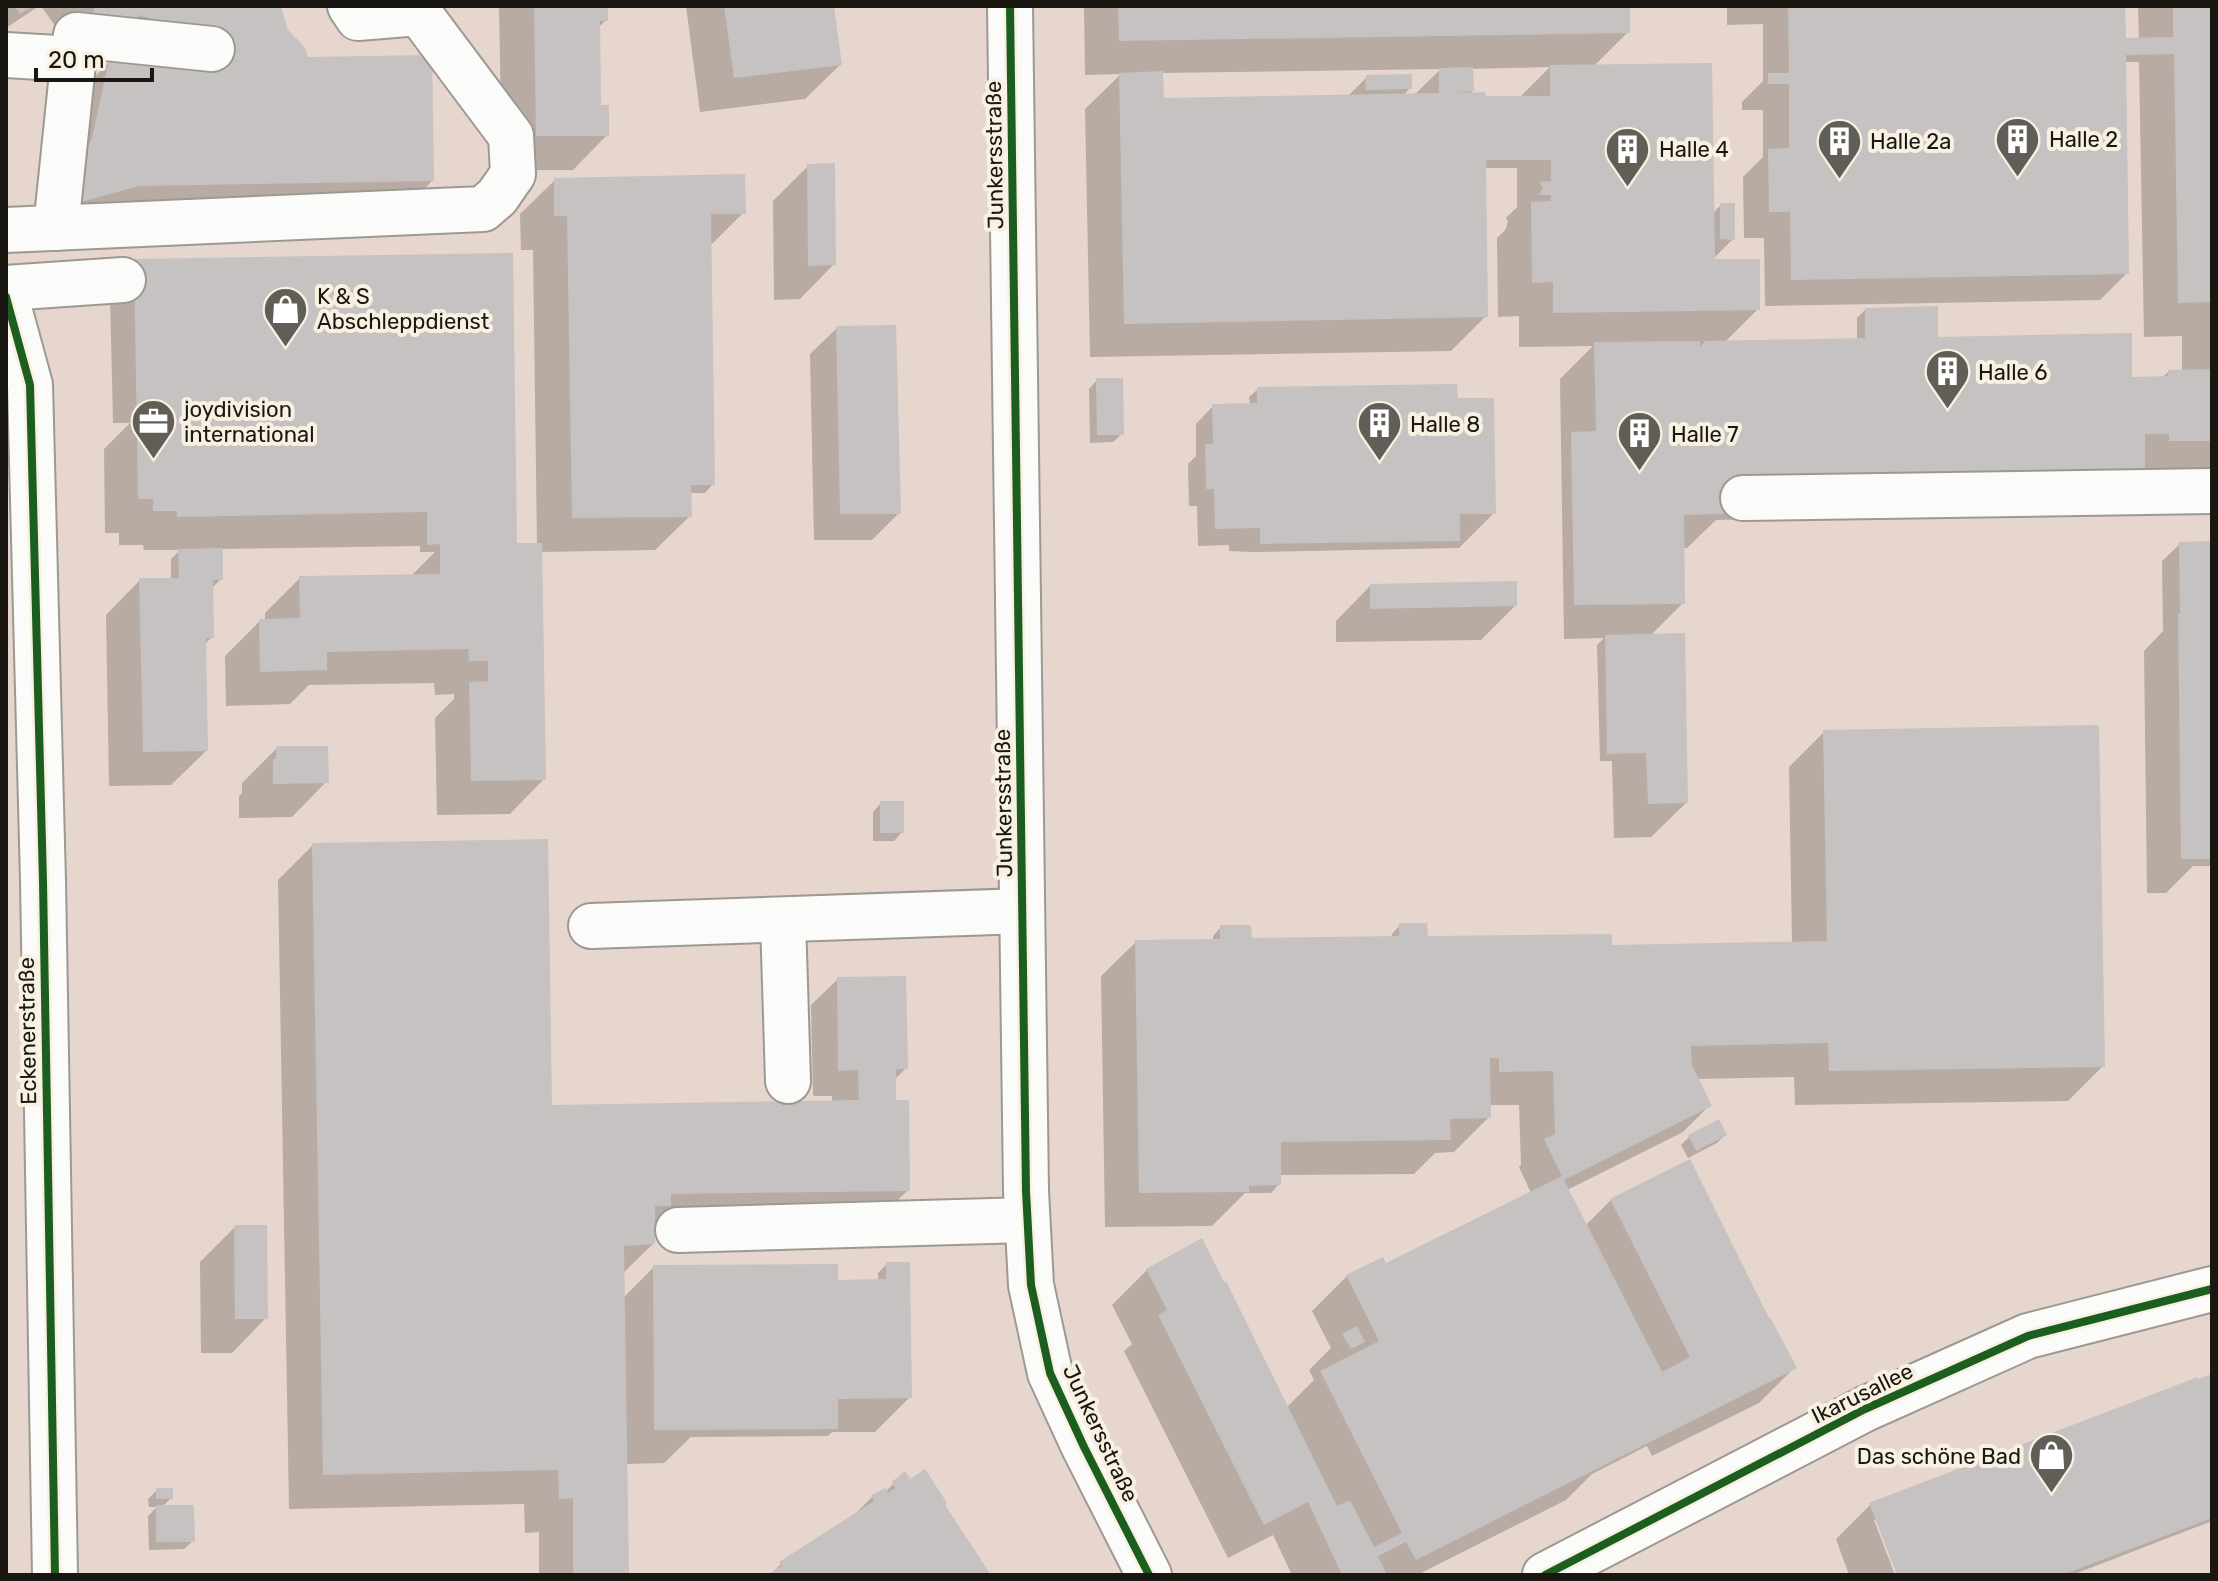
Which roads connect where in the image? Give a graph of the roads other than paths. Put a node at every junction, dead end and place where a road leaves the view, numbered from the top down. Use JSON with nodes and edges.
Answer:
{"nodes":[{"id":1,"x":350,"y":6,"type":"edge"},
{"id":2,"x":1010,"y":6,"type":"edge"},
{"id":3,"x":212,"y":49,"type":"dead end"},
{"id":4,"x":6,"y":55,"type":"edge"},
{"id":5,"x":74,"y":59,"type":"junction"},
{"id":6,"x":56,"y":228,"type":"junction"},
{"id":7,"x":6,"y":230,"type":"edge"},
{"id":8,"x":123,"y":280,"type":"dead end"},
{"id":9,"x":6,"y":288,"type":"edge"},
{"id":10,"x":6,"y":297,"type":"edge"},
{"id":11,"x":2212,"y":491,"type":"edge"},
{"id":12,"x":1743,"y":498,"type":"dead end"},
{"id":13,"x":23,"y":761,"type":"edge"},
{"id":14,"x":24,"y":882,"type":"edge"},
{"id":15,"x":1022,"y":911,"type":"junction"},
{"id":16,"x":783,"y":920,"type":"junction"},
{"id":17,"x":591,"y":926,"type":"dead end"},
{"id":18,"x":788,"y":1081,"type":"dead end"},
{"id":19,"x":1027,"y":1220,"type":"junction"},
{"id":20,"x":678,"y":1230,"type":"dead end"},
{"id":21,"x":2212,"y":1289,"type":"edge"},
{"id":22,"x":55,"y":1575,"type":"edge"},
{"id":23,"x":1149,"y":1575,"type":"edge"},
{"id":24,"x":1545,"y":1575,"type":"edge"}],
"edges":[{"from":1,"to":6,"type":"street"},
{"from":2,"to":15,"type":"street","name":"Junkersstraße"},
{"from":3,"to":5,"type":"street"},
{"from":4,"to":5,"type":"street"},
{"from":5,"to":6,"type":"street"},
{"from":6,"to":7,"type":"street"},
{"from":8,"to":9,"type":"street"},
{"from":10,"to":13,"type":"street","name":"Eckenerstraße"},
{"from":11,"to":12,"type":"street"},
{"from":13,"to":14,"type":"street","name":"Eckenerstraße"},
{"from":14,"to":22,"type":"street","name":"Eckenerstraße"},
{"from":15,"to":16,"type":"street"},
{"from":15,"to":19,"type":"street","name":"Junkersstraße"},
{"from":16,"to":17,"type":"street"},
{"from":16,"to":18,"type":"street"},
{"from":19,"to":20,"type":"street"},
{"from":19,"to":23,"type":"street","name":"Junkersstraße"},
{"from":21,"to":24,"type":"street","name":"Ikarusallee"}]}
